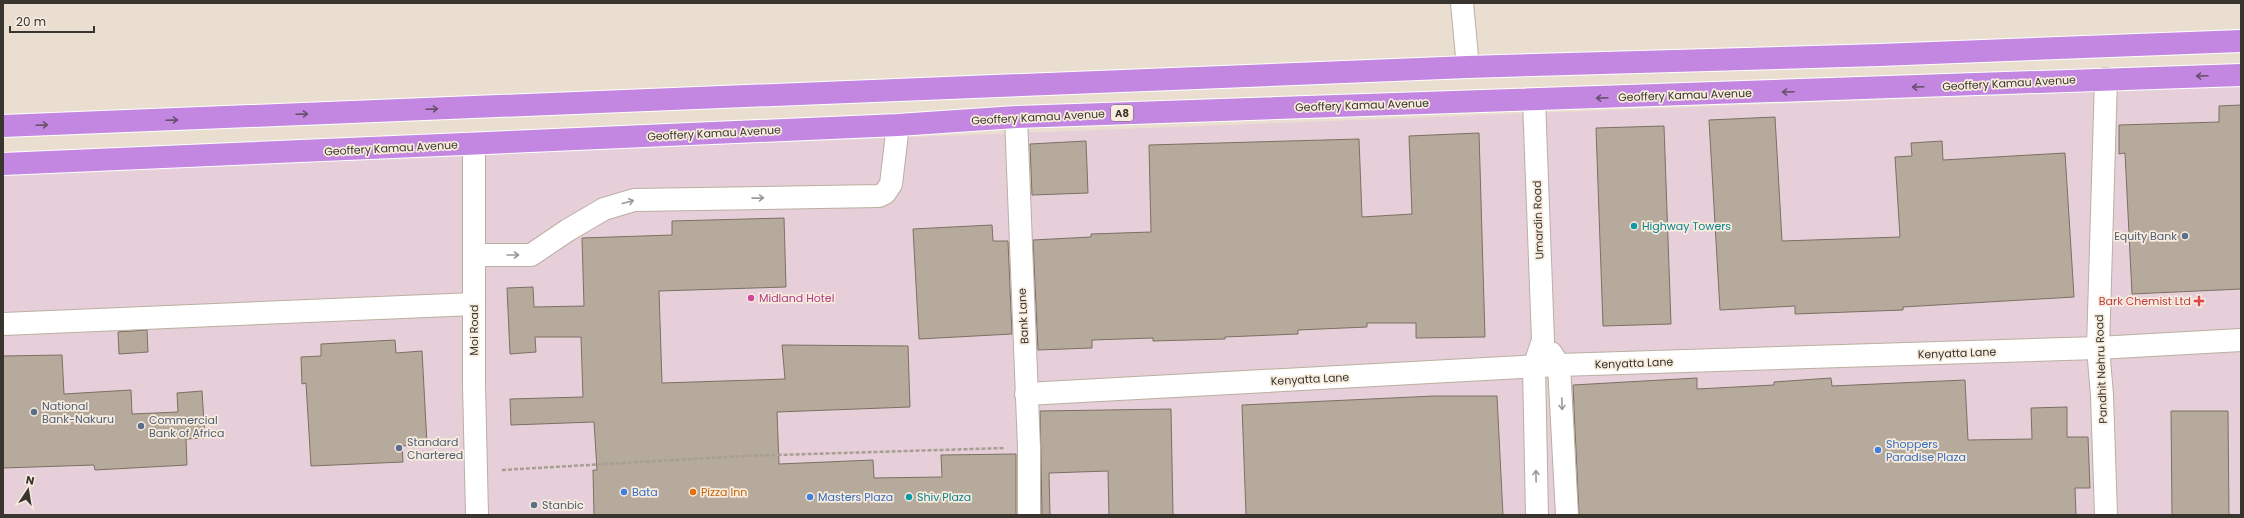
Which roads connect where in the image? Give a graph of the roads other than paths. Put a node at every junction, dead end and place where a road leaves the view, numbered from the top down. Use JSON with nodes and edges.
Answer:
{"nodes":[{"id":1,"x":1462,"y":3,"type":"edge"},
{"id":2,"x":2241,"y":41,"type":"edge"},
{"id":3,"x":1468,"y":67,"type":"junction"},
{"id":4,"x":2241,"y":75,"type":"edge"},
{"id":5,"x":2106,"y":79,"type":"junction"},
{"id":6,"x":1534,"y":100,"type":"junction"},
{"id":7,"x":1016,"y":117,"type":"junction"},
{"id":8,"x":898,"y":125,"type":"junction"},
{"id":9,"x":3,"y":126,"type":"edge"},
{"id":10,"x":474,"y":144,"type":"junction"},
{"id":11,"x":3,"y":164,"type":"edge"},
{"id":12,"x":474,"y":255,"type":"junction"},
{"id":13,"x":474,"y":304,"type":"junction"},
{"id":14,"x":3,"y":324,"type":"edge"},
{"id":15,"x":1543,"y":340,"type":"junction"},
{"id":16,"x":2241,"y":340,"type":"edge"},
{"id":17,"x":2098,"y":348,"type":"junction"},
{"id":18,"x":1559,"y":365,"type":"junction"},
{"id":19,"x":1534,"y":367,"type":"junction"},
{"id":20,"x":1026,"y":394,"type":"junction"},
{"id":21,"x":477,"y":515,"type":"edge"},
{"id":22,"x":1029,"y":515,"type":"edge"},
{"id":23,"x":1537,"y":515,"type":"edge"},
{"id":24,"x":1567,"y":515,"type":"edge"},
{"id":25,"x":2106,"y":515,"type":"edge"}],
"edges":[{"from":1,"to":3,"type":"street"},
{"from":2,"to":3,"type":"highway"},
{"from":9,"to":3,"type":"highway","one_way":true},
{"from":4,"to":5,"type":"highway","name":"Geoffery Kamau Avenue","number":"A8","one_way":true},
{"from":5,"to":6,"type":"highway","name":"Geoffery Kamau Avenue","number":"A8","one_way":true},
{"from":5,"to":17,"type":"street","name":"Pandhit Nehru Road"},
{"from":6,"to":7,"type":"highway","name":"Geoffery Kamau Avenue","number":"A8"},
{"from":6,"to":15,"type":"street","name":"Umardin Road"},
{"from":7,"to":8,"type":"highway","name":"Geoffery Kamau Avenue","number":"A8"},
{"from":7,"to":20,"type":"street","name":"Bank Lane"},
{"from":8,"to":10,"type":"highway","name":"Geoffery Kamau Avenue","number":"A8"},
{"from":12,"to":8,"type":"street","one_way":true},
{"from":10,"to":11,"type":"highway","name":"Geoffery Kamau Avenue","number":"A8"},
{"from":10,"to":12,"type":"street","name":"Moi Road"},
{"from":12,"to":13,"type":"street","name":"Moi Road"},
{"from":13,"to":14,"type":"street"},
{"from":13,"to":21,"type":"street","name":"Moi Road"},
{"from":15,"to":18,"type":"street"},
{"from":15,"to":19,"type":"street","name":"Umardin Road"},
{"from":16,"to":17,"type":"street","name":"Kenyatta Lane"},
{"from":17,"to":18,"type":"street","name":"Kenyatta Lane"},
{"from":17,"to":25,"type":"street","name":"Pandhit Nehru Road"},
{"from":18,"to":19,"type":"street","name":"Kenyatta Lane"},
{"from":18,"to":24,"type":"street","one_way":true},
{"from":19,"to":20,"type":"street","name":"Kenyatta Lane"},
{"from":23,"to":19,"type":"street","name":"Umardin Road","one_way":true},
{"from":20,"to":22,"type":"street","name":"Bank Lane"}]}
